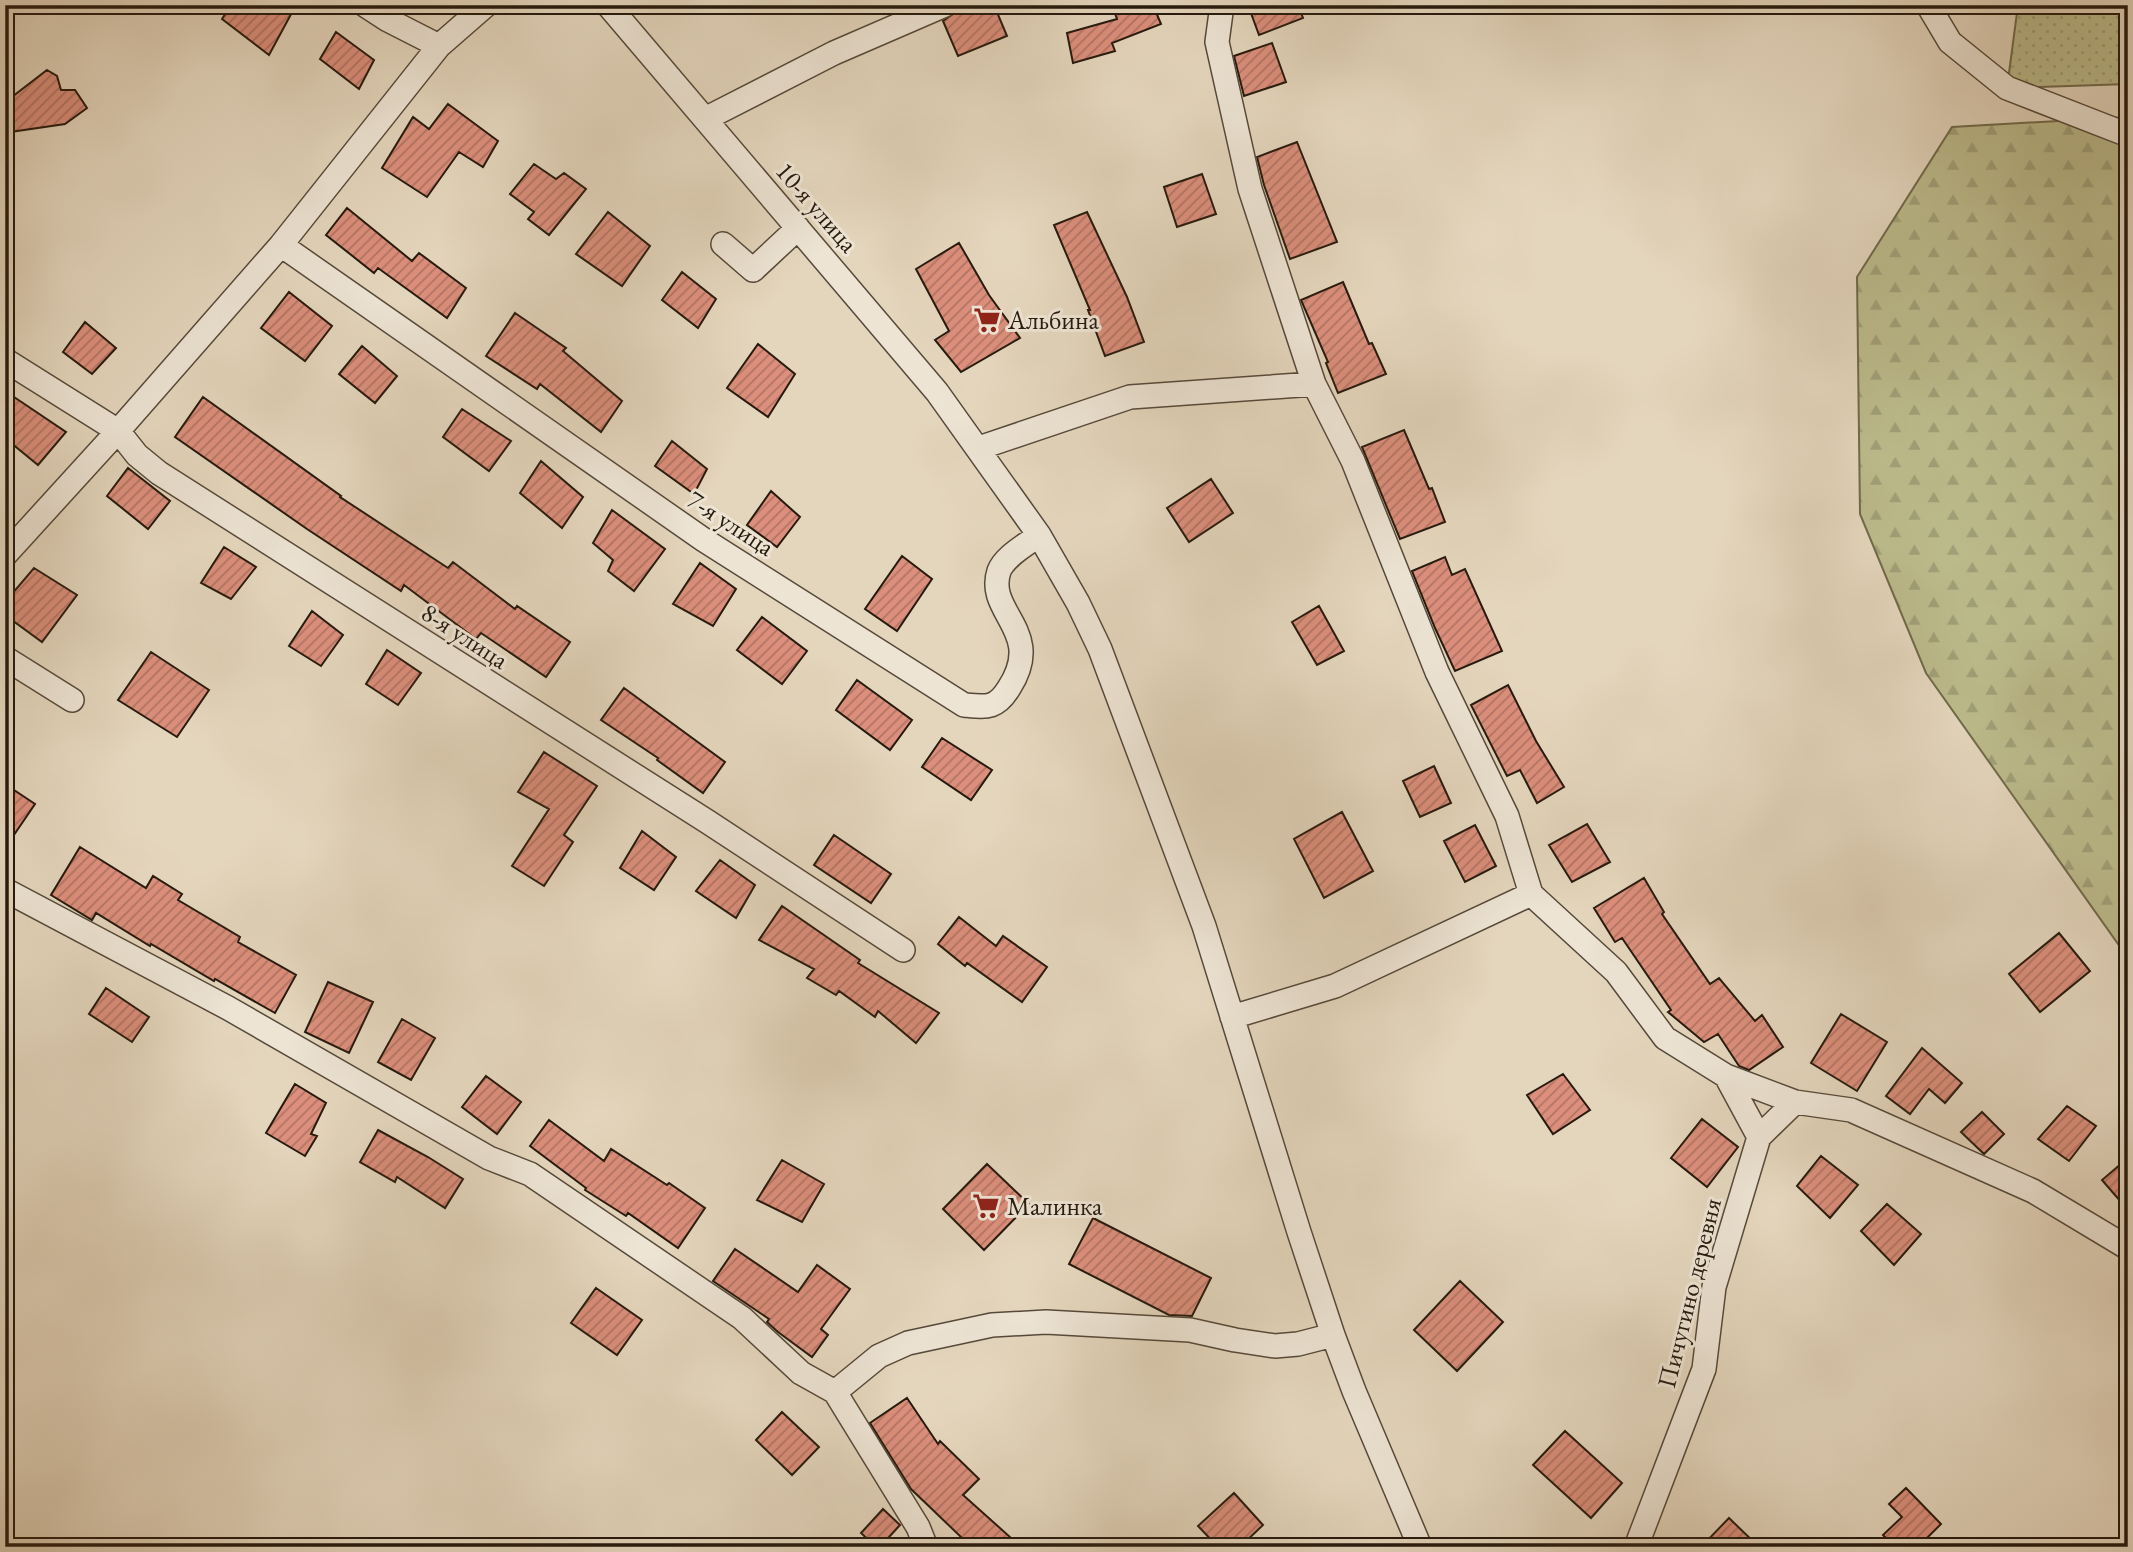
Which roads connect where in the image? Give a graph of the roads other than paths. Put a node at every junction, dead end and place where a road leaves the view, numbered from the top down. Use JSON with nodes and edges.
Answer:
{"nodes":[{"id":1,"x":365,"y":5,"type":"edge"},
{"id":2,"x":486,"y":5,"type":"edge"},
{"id":3,"x":608,"y":5,"type":"edge"},
{"id":4,"x":945,"y":5,"type":"edge"},
{"id":5,"x":1222,"y":5,"type":"edge"},
{"id":6,"x":1928,"y":5,"type":"edge"},
{"id":7,"x":439,"y":47,"type":"junction"},
{"id":8,"x":705,"y":119,"type":"junction"},
{"id":9,"x":2128,"y":135,"type":"edge"},
{"id":10,"x":798,"y":228,"type":"junction"},
{"id":11,"x":723,"y":244,"type":"dead end"},
{"id":12,"x":281,"y":245,"type":"junction"},
{"id":13,"x":5,"y":360,"type":"edge"},
{"id":14,"x":1314,"y":384,"type":"junction"},
{"id":15,"x":118,"y":431,"type":"junction"},
{"id":16,"x":979,"y":448,"type":"junction"},
{"id":17,"x":1038,"y":535,"type":"junction"},
{"id":18,"x":5,"y":555,"type":"edge"},
{"id":19,"x":5,"y":658,"type":"edge"},
{"id":20,"x":72,"y":700,"type":"dead end"},
{"id":21,"x":5,"y":890,"type":"edge"},
{"id":22,"x":1531,"y":894,"type":"junction"},
{"id":23,"x":903,"y":950,"type":"dead end"},
{"id":24,"x":1232,"y":1017,"type":"junction"},
{"id":25,"x":1726,"y":1076,"type":"junction"},
{"id":26,"x":1795,"y":1102,"type":"junction"},
{"id":27,"x":1759,"y":1136,"type":"junction"},
{"id":28,"x":2128,"y":1248,"type":"edge"},
{"id":29,"x":1333,"y":1335,"type":"junction"},
{"id":30,"x":835,"y":1392,"type":"junction"},
{"id":31,"x":926,"y":1547,"type":"edge"},
{"id":32,"x":1420,"y":1547,"type":"edge"},
{"id":33,"x":1636,"y":1547,"type":"edge"}],
"edges":[{"from":1,"to":7,"type":"street"},
{"from":2,"to":7,"type":"street"},
{"from":3,"to":8,"type":"street","name":"10-я улица"},
{"from":4,"to":8,"type":"street"},
{"from":5,"to":14,"type":"street"},
{"from":6,"to":9,"type":"street"},
{"from":7,"to":12,"type":"street"},
{"from":8,"to":10,"type":"street","name":"10-я улица"},
{"from":10,"to":11,"type":"street"},
{"from":10,"to":16,"type":"street","name":"10-я улица"},
{"from":12,"to":15,"type":"street"},
{"from":12,"to":17,"type":"street","name":"7-я улица"},
{"from":13,"to":15,"type":"street","name":"8-я улица"},
{"from":14,"to":16,"type":"street"},
{"from":14,"to":22,"type":"street"},
{"from":15,"to":18,"type":"street"},
{"from":15,"to":23,"type":"street","name":"8-я улица"},
{"from":16,"to":17,"type":"street","name":"10-я улица"},
{"from":17,"to":24,"type":"street","name":"10-я улица"},
{"from":19,"to":20,"type":"street"},
{"from":21,"to":30,"type":"street"},
{"from":22,"to":24,"type":"street"},
{"from":22,"to":25,"type":"street"},
{"from":24,"to":29,"type":"street","name":"10-я улица"},
{"from":25,"to":26,"type":"street"},
{"from":25,"to":27,"type":"street"},
{"from":26,"to":27,"type":"street"},
{"from":26,"to":28,"type":"street"},
{"from":27,"to":33,"type":"street","name":"Пичугино деревня"},
{"from":29,"to":30,"type":"street"},
{"from":29,"to":32,"type":"street","name":"10-я улица"},
{"from":30,"to":31,"type":"street"}]}
